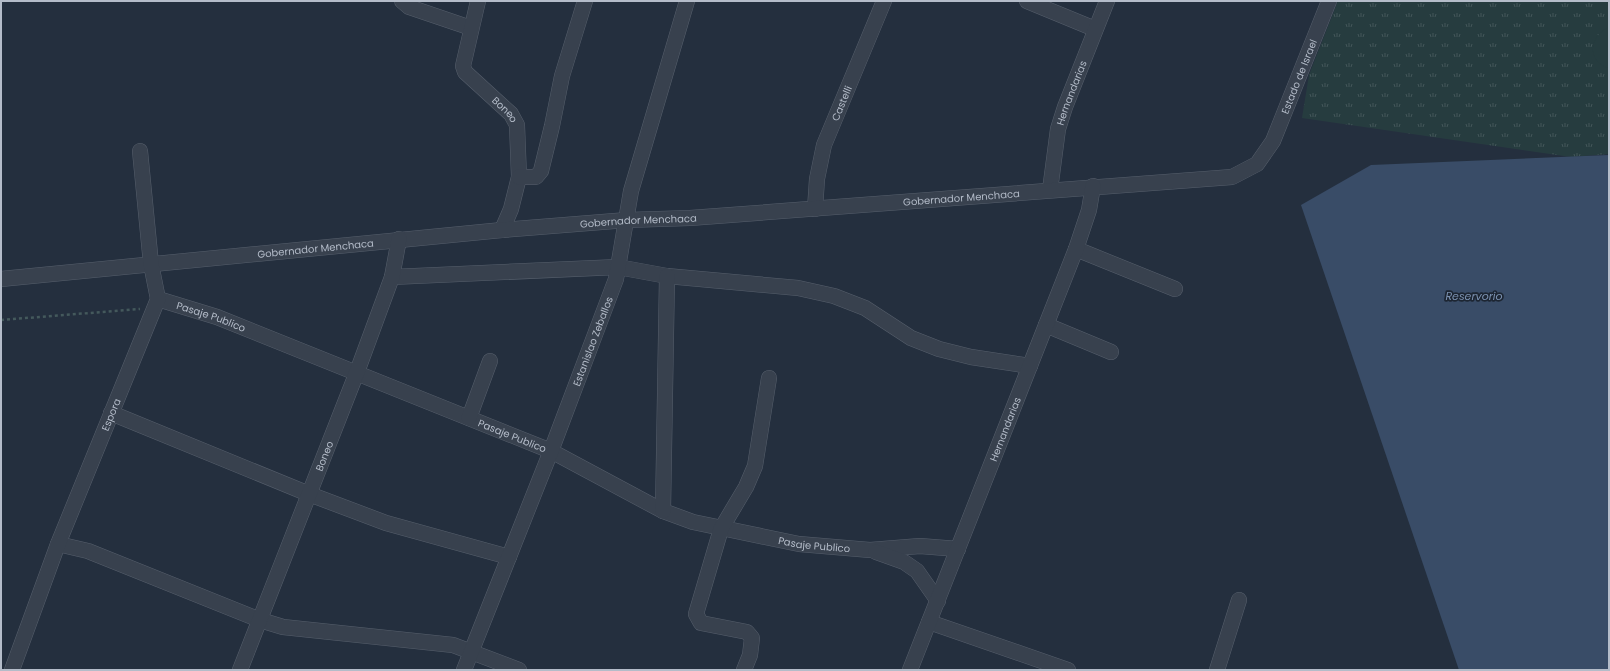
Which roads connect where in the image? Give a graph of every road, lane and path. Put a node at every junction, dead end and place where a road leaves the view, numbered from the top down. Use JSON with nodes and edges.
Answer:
{"nodes":[{"id":1,"x":402,"y":1,"type":"edge"},
{"id":2,"x":478,"y":1,"type":"edge"},
{"id":3,"x":585,"y":1,"type":"edge"},
{"id":4,"x":687,"y":1,"type":"edge"},
{"id":5,"x":884,"y":1,"type":"edge"},
{"id":6,"x":1028,"y":1,"type":"edge"},
{"id":7,"x":1107,"y":1,"type":"edge"},
{"id":8,"x":1329,"y":1,"type":"edge"},
{"id":9,"x":471,"y":28,"type":"junction"},
{"id":10,"x":1095,"y":29,"type":"junction"},
{"id":11,"x":140,"y":152,"type":"dead end"},
{"id":12,"x":1267,"y":152,"type":"joint"},
{"id":13,"x":519,"y":177,"type":"junction"},
{"id":14,"x":1093,"y":186,"type":"junction"},
{"id":15,"x":1050,"y":190,"type":"junction"},
{"id":16,"x":815,"y":209,"type":"junction"},
{"id":17,"x":627,"y":220,"type":"junction"},
{"id":18,"x":502,"y":230,"type":"junction"},
{"id":19,"x":399,"y":239,"type":"junction"},
{"id":20,"x":1076,"y":249,"type":"junction"},
{"id":21,"x":151,"y":264,"type":"junction"},
{"id":22,"x":618,"y":266,"type":"junction"},
{"id":23,"x":667,"y":276,"type":"junction"},
{"id":24,"x":392,"y":277,"type":"junction"},
{"id":25,"x":1,"y":279,"type":"edge"},
{"id":26,"x":1175,"y":289,"type":"dead end"},
{"id":27,"x":156,"y":303,"type":"junction"},
{"id":28,"x":1,"y":320,"type":"edge"},
{"id":29,"x":1046,"y":325,"type":"junction"},
{"id":30,"x":1112,"y":352,"type":"dead end"},
{"id":31,"x":490,"y":361,"type":"dead end"},
{"id":32,"x":1030,"y":366,"type":"junction"},
{"id":33,"x":357,"y":372,"type":"junction"},
{"id":34,"x":769,"y":378,"type":"dead end"},
{"id":35,"x":111,"y":413,"type":"junction"},
{"id":36,"x":469,"y":418,"type":"junction"},
{"id":37,"x":551,"y":451,"type":"junction"},
{"id":38,"x":309,"y":494,"type":"junction"},
{"id":39,"x":664,"y":511,"type":"junction"},
{"id":40,"x":721,"y":529,"type":"junction"},
{"id":41,"x":58,"y":544,"type":"junction"},
{"id":42,"x":958,"y":549,"type":"junction"},
{"id":43,"x":870,"y":550,"type":"junction"},
{"id":44,"x":509,"y":557,"type":"junction"},
{"id":45,"x":1239,"y":600,"type":"dead end"},
{"id":46,"x":938,"y":601,"type":"junction"},
{"id":47,"x":260,"y":620,"type":"junction"},
{"id":48,"x":929,"y":622,"type":"junction"},
{"id":49,"x":471,"y":651,"type":"junction"},
{"id":50,"x":12,"y":670,"type":"edge"},
{"id":51,"x":240,"y":670,"type":"edge"},
{"id":52,"x":464,"y":670,"type":"edge"},
{"id":53,"x":519,"y":670,"type":"edge"},
{"id":54,"x":744,"y":670,"type":"edge"},
{"id":55,"x":910,"y":670,"type":"edge"},
{"id":56,"x":1068,"y":670,"type":"edge"},
{"id":57,"x":1217,"y":670,"type":"edge"}],
"edges":[{"from":1,"to":9,"type":"street"},
{"from":2,"to":9,"type":"street","name":"Boneo"},
{"from":3,"to":13,"type":"street"},
{"from":4,"to":17,"type":"street","name":"Estanislao Zeballos"},
{"from":5,"to":16,"type":"street","name":"Castelli"},
{"from":6,"to":10,"type":"street"},
{"from":7,"to":10,"type":"street","name":"Hernandarias"},
{"from":8,"to":12,"type":"street","name":"Estado de Israel"},
{"from":9,"to":13,"type":"street","name":"Boneo"},
{"from":10,"to":15,"type":"street","name":"Hernandarias"},
{"from":11,"to":21,"type":"street"},
{"from":12,"to":14,"type":"street","name":"Gobernador Menchaca"},
{"from":13,"to":18,"type":"street","name":"Boneo"},
{"from":14,"to":15,"type":"street","name":"Gobernador Menchaca"},
{"from":14,"to":20,"type":"street","name":"Hernandarias"},
{"from":15,"to":16,"type":"street","name":"Gobernador Menchaca"},
{"from":16,"to":17,"type":"street","name":"Gobernador Menchaca"},
{"from":17,"to":18,"type":"street","name":"Gobernador Menchaca"},
{"from":17,"to":22,"type":"street","name":"Estanislao Zeballos"},
{"from":18,"to":19,"type":"street","name":"Gobernador Menchaca"},
{"from":19,"to":21,"type":"street","name":"Gobernador Menchaca"},
{"from":19,"to":24,"type":"street","name":"Boneo"},
{"from":20,"to":26,"type":"street"},
{"from":20,"to":29,"type":"street","name":"Hernandarias"},
{"from":21,"to":25,"type":"street","name":"Gobernador Menchaca"},
{"from":21,"to":27,"type":"street"},
{"from":22,"to":23,"type":"street"},
{"from":22,"to":24,"type":"street"},
{"from":22,"to":37,"type":"street","name":"Estanislao Zeballos"},
{"from":23,"to":32,"type":"street"},
{"from":23,"to":39,"type":"street"},
{"from":24,"to":33,"type":"street","name":"Boneo"},
{"from":27,"to":28,"type":"path"},
{"from":27,"to":33,"type":"street","name":"Pasaje Publico"},
{"from":27,"to":35,"type":"street","name":"Espora"},
{"from":29,"to":30,"type":"street"},
{"from":29,"to":32,"type":"street","name":"Hernandarias"},
{"from":31,"to":36,"type":"street"},
{"from":32,"to":42,"type":"street","name":"Hernandarias"},
{"from":33,"to":36,"type":"street","name":"Pasaje Publico"},
{"from":33,"to":38,"type":"street","name":"Boneo"},
{"from":34,"to":40,"type":"street"},
{"from":35,"to":38,"type":"street"},
{"from":35,"to":41,"type":"street","name":"Espora"},
{"from":36,"to":37,"type":"street","name":"Pasaje Publico"},
{"from":37,"to":39,"type":"street","name":"Pasaje Publico"},
{"from":37,"to":44,"type":"street","name":"Estanislao Zeballos"},
{"from":38,"to":44,"type":"street"},
{"from":38,"to":47,"type":"street","name":"Boneo"},
{"from":39,"to":40,"type":"street","name":"Pasaje Publico"},
{"from":40,"to":43,"type":"street","name":"Pasaje Publico"},
{"from":40,"to":54,"type":"street"},
{"from":41,"to":47,"type":"street"},
{"from":41,"to":50,"type":"street","name":"Espora"},
{"from":42,"to":43,"type":"street","name":"Pasaje Publico"},
{"from":42,"to":46,"type":"street","name":"Hernandarias"},
{"from":43,"to":46,"type":"street","name":"Pasaje Publico"},
{"from":44,"to":49,"type":"street","name":"Estanislao Zeballos"},
{"from":45,"to":57,"type":"street"},
{"from":46,"to":48,"type":"street","name":"Hernandarias"},
{"from":47,"to":49,"type":"street"},
{"from":47,"to":51,"type":"street","name":"Boneo"},
{"from":48,"to":55,"type":"street","name":"Hernandarias"},
{"from":48,"to":56,"type":"street"},
{"from":49,"to":52,"type":"street","name":"Estanislao Zeballos"},
{"from":49,"to":53,"type":"street"}]}
